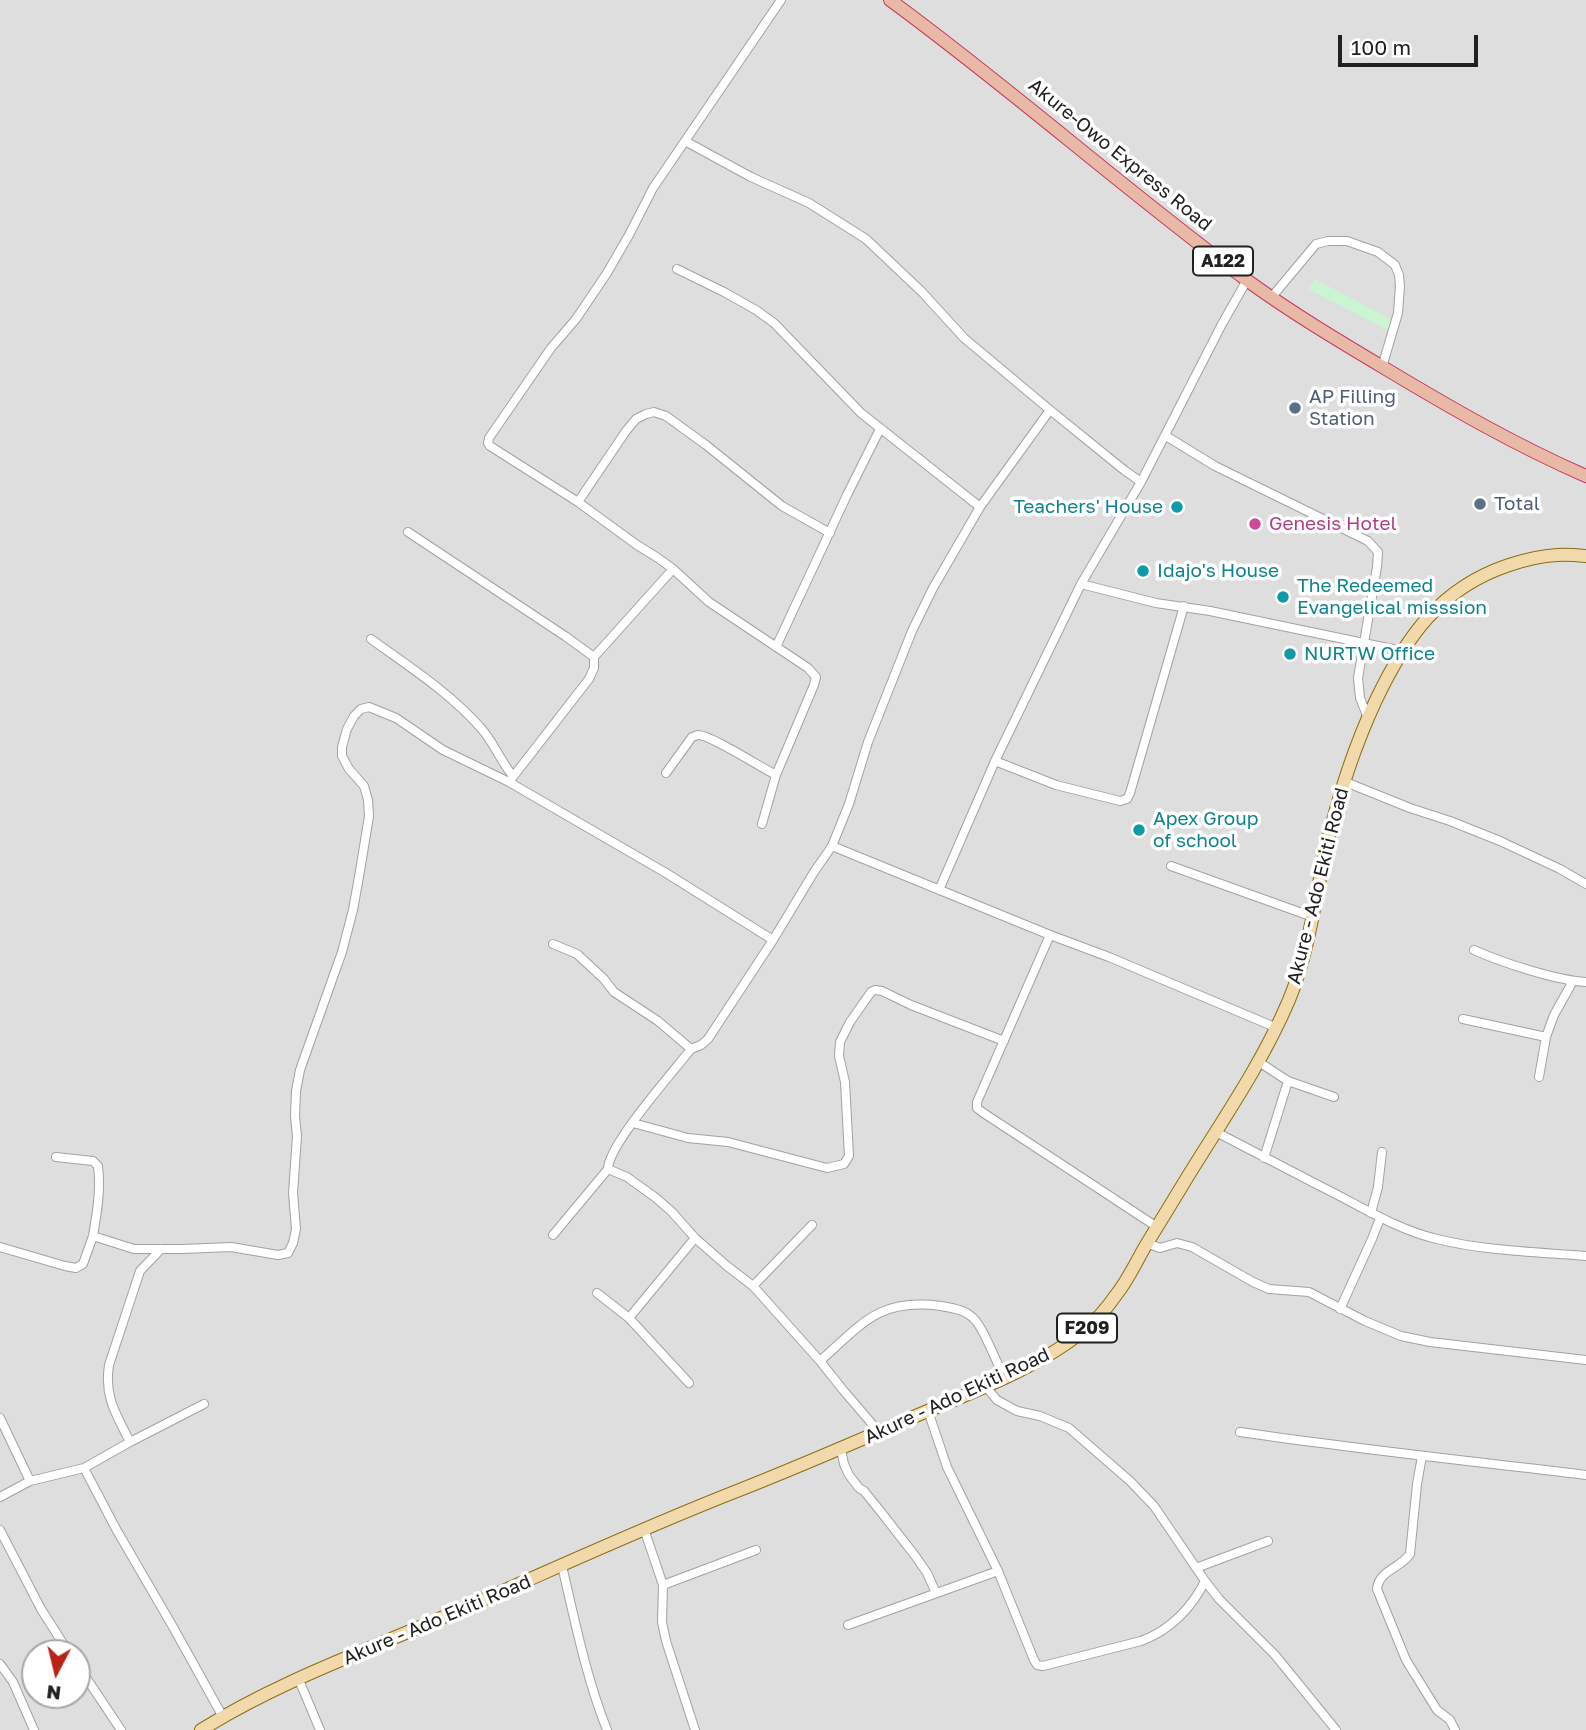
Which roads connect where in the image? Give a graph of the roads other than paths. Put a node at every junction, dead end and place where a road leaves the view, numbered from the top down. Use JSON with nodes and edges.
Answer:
{"nodes":[{"id":1,"x":781,"y":0,"type":"edge"},
{"id":2,"x":890,"y":0,"type":"edge"},
{"id":3,"x":685,"y":141,"type":"junction"},
{"id":4,"x":677,"y":269,"type":"dead end"},
{"id":5,"x":1247,"y":280,"type":"junction"},
{"id":6,"x":1271,"y":298,"type":"junction"},
{"id":7,"x":1382,"y":367,"type":"junction"},
{"id":8,"x":1050,"y":410,"type":"junction"},
{"id":9,"x":880,"y":429,"type":"junction"},
{"id":10,"x":1166,"y":436,"type":"junction"},
{"id":11,"x":1586,"y":476,"type":"edge"},
{"id":12,"x":1141,"y":482,"type":"junction"},
{"id":13,"x":578,"y":502,"type":"junction"},
{"id":14,"x":980,"y":507,"type":"junction"},
{"id":15,"x":408,"y":532,"type":"dead end"},
{"id":16,"x":830,"y":533,"type":"junction"},
{"id":17,"x":1586,"y":556,"type":"edge"},
{"id":18,"x":673,"y":569,"type":"junction"},
{"id":19,"x":1082,"y":584,"type":"junction"},
{"id":20,"x":1184,"y":606,"type":"junction"},
{"id":21,"x":371,"y":639,"type":"dead end"},
{"id":22,"x":1364,"y":642,"type":"junction"},
{"id":23,"x":776,"y":647,"type":"junction"},
{"id":24,"x":1402,"y":651,"type":"junction"},
{"id":25,"x":594,"y":657,"type":"junction"},
{"id":26,"x":1367,"y":718,"type":"junction"},
{"id":27,"x":995,"y":761,"type":"junction"},
{"id":28,"x":666,"y":773,"type":"dead end"},
{"id":29,"x":776,"y":775,"type":"junction"},
{"id":30,"x":511,"y":779,"type":"junction"},
{"id":31,"x":1343,"y":781,"type":"junction"},
{"id":32,"x":762,"y":824,"type":"dead end"},
{"id":33,"x":832,"y":846,"type":"junction"},
{"id":34,"x":1171,"y":866,"type":"dead end"},
{"id":35,"x":1586,"y":884,"type":"edge"},
{"id":36,"x":939,"y":890,"type":"junction"},
{"id":37,"x":1312,"y":917,"type":"junction"},
{"id":38,"x":1050,"y":935,"type":"junction"},
{"id":39,"x":773,"y":940,"type":"junction"},
{"id":40,"x":553,"y":944,"type":"dead end"},
{"id":41,"x":1474,"y":950,"type":"dead end"},
{"id":42,"x":1573,"y":981,"type":"junction"},
{"id":43,"x":1586,"y":982,"type":"edge"},
{"id":44,"x":1463,"y":1019,"type":"dead end"},
{"id":45,"x":1277,"y":1028,"type":"junction"},
{"id":46,"x":1546,"y":1037,"type":"junction"},
{"id":47,"x":1004,"y":1041,"type":"junction"},
{"id":48,"x":691,"y":1049,"type":"junction"},
{"id":49,"x":1259,"y":1062,"type":"junction"},
{"id":50,"x":1539,"y":1077,"type":"dead end"},
{"id":51,"x":1288,"y":1081,"type":"junction"},
{"id":52,"x":1334,"y":1097,"type":"dead end"},
{"id":53,"x":634,"y":1122,"type":"junction"},
{"id":54,"x":1216,"y":1132,"type":"junction"},
{"id":55,"x":1382,"y":1152,"type":"dead end"},
{"id":56,"x":56,"y":1157,"type":"dead end"},
{"id":57,"x":1264,"y":1158,"type":"junction"},
{"id":58,"x":608,"y":1169,"type":"junction"},
{"id":59,"x":1371,"y":1213,"type":"junction"},
{"id":60,"x":1380,"y":1218,"type":"junction"},
{"id":61,"x":813,"y":1225,"type":"dead end"},
{"id":62,"x":1157,"y":1227,"type":"junction"},
{"id":63,"x":553,"y":1235,"type":"dead end"},
{"id":64,"x":93,"y":1236,"type":"junction"},
{"id":65,"x":695,"y":1238,"type":"junction"},
{"id":66,"x":1147,"y":1243,"type":"junction"},
{"id":67,"x":0,"y":1247,"type":"edge"},
{"id":68,"x":161,"y":1249,"type":"junction"},
{"id":69,"x":1586,"y":1256,"type":"edge"},
{"id":70,"x":753,"y":1286,"type":"junction"},
{"id":71,"x":597,"y":1293,"type":"dead end"},
{"id":72,"x":1340,"y":1309,"type":"junction"},
{"id":73,"x":629,"y":1318,"type":"junction"},
{"id":74,"x":1586,"y":1360,"type":"edge"},
{"id":75,"x":820,"y":1361,"type":"junction"},
{"id":76,"x":1004,"y":1377,"type":"junction"},
{"id":77,"x":689,"y":1383,"type":"dead end"},
{"id":78,"x":985,"y":1386,"type":"junction"},
{"id":79,"x":204,"y":1404,"type":"dead end"},
{"id":80,"x":928,"y":1411,"type":"junction"},
{"id":81,"x":0,"y":1418,"type":"edge"},
{"id":82,"x":879,"y":1432,"type":"junction"},
{"id":83,"x":1240,"y":1432,"type":"dead end"},
{"id":84,"x":130,"y":1442,"type":"junction"},
{"id":85,"x":841,"y":1448,"type":"junction"},
{"id":86,"x":1422,"y":1456,"type":"junction"},
{"id":87,"x":84,"y":1468,"type":"junction"},
{"id":88,"x":1586,"y":1475,"type":"edge"},
{"id":89,"x":30,"y":1481,"type":"junction"},
{"id":90,"x":0,"y":1497,"type":"edge"},
{"id":91,"x":0,"y":1530,"type":"edge"},
{"id":92,"x":644,"y":1530,"type":"junction"},
{"id":93,"x":1268,"y":1541,"type":"dead end"},
{"id":94,"x":756,"y":1550,"type":"dead end"},
{"id":95,"x":562,"y":1566,"type":"junction"},
{"id":96,"x":1196,"y":1567,"type":"junction"},
{"id":97,"x":998,"y":1572,"type":"junction"},
{"id":98,"x":1205,"y":1581,"type":"junction"},
{"id":99,"x":663,"y":1585,"type":"junction"},
{"id":100,"x":936,"y":1593,"type":"junction"},
{"id":101,"x":848,"y":1625,"type":"dead end"},
{"id":102,"x":60,"y":1639,"type":"edge"},
{"id":103,"x":0,"y":1664,"type":"edge"},
{"id":104,"x":299,"y":1679,"type":"junction"},
{"id":105,"x":91,"y":1685,"type":"edge"},
{"id":106,"x":223,"y":1717,"type":"junction"},
{"id":107,"x":34,"y":1730,"type":"edge"},
{"id":108,"x":121,"y":1730,"type":"edge"},
{"id":109,"x":201,"y":1730,"type":"edge"},
{"id":110,"x":320,"y":1730,"type":"edge"},
{"id":111,"x":607,"y":1730,"type":"edge"},
{"id":112,"x":695,"y":1730,"type":"edge"},
{"id":113,"x":1336,"y":1730,"type":"edge"},
{"id":114,"x":1455,"y":1730,"type":"edge"}],
"edges":[{"from":1,"to":3,"type":"street"},
{"from":2,"to":5,"type":"highway","name":"Akure-Owo Express Road","number":"A122"},
{"from":3,"to":8,"type":"street"},
{"from":3,"to":13,"type":"street"},
{"from":4,"to":9,"type":"street"},
{"from":5,"to":6,"type":"highway","name":"Akure-Owo Express Road","number":"A122"},
{"from":5,"to":10,"type":"street"},
{"from":6,"to":7,"type":"highway","name":"Akure-Owo Express Road","number":"A122"},
{"from":6,"to":7,"type":"street"},
{"from":7,"to":11,"type":"highway","name":"Akure-Owo Express Road","number":"A122"},
{"from":8,"to":12,"type":"street"},
{"from":8,"to":14,"type":"street"},
{"from":9,"to":14,"type":"street"},
{"from":9,"to":16,"type":"street"},
{"from":10,"to":12,"type":"street"},
{"from":10,"to":22,"type":"street"},
{"from":12,"to":19,"type":"street"},
{"from":13,"to":16,"type":"street"},
{"from":13,"to":18,"type":"street"},
{"from":14,"to":33,"type":"street"},
{"from":15,"to":25,"type":"street"},
{"from":16,"to":23,"type":"street"},
{"from":17,"to":24,"type":"main road","name":"Akure - Ado Ekiti Road","number":"F209"},
{"from":18,"to":23,"type":"street"},
{"from":18,"to":25,"type":"street"},
{"from":19,"to":20,"type":"street"},
{"from":19,"to":27,"type":"street"},
{"from":20,"to":22,"type":"street"},
{"from":20,"to":27,"type":"street"},
{"from":21,"to":30,"type":"street"},
{"from":22,"to":24,"type":"street"},
{"from":22,"to":26,"type":"street"},
{"from":23,"to":29,"type":"street"},
{"from":24,"to":26,"type":"main road","name":"Akure - Ado Ekiti Road","number":"F209"},
{"from":25,"to":30,"type":"street"},
{"from":26,"to":31,"type":"main road","name":"Akure - Ado Ekiti Road","number":"F209"},
{"from":27,"to":36,"type":"street"},
{"from":28,"to":29,"type":"street"},
{"from":29,"to":32,"type":"street"},
{"from":30,"to":39,"type":"street"},
{"from":30,"to":68,"type":"street"},
{"from":31,"to":35,"type":"street"},
{"from":31,"to":37,"type":"main road","name":"Akure - Ado Ekiti Road","number":"F209"},
{"from":33,"to":36,"type":"street"},
{"from":33,"to":39,"type":"street"},
{"from":34,"to":37,"type":"street"},
{"from":36,"to":38,"type":"street"},
{"from":37,"to":45,"type":"main road","name":"Akure - Ado Ekiti Road","number":"F209"},
{"from":38,"to":45,"type":"street"},
{"from":38,"to":47,"type":"street"},
{"from":39,"to":48,"type":"street"},
{"from":40,"to":48,"type":"street"},
{"from":41,"to":42,"type":"street"},
{"from":42,"to":43,"type":"street"},
{"from":42,"to":46,"type":"street"},
{"from":44,"to":46,"type":"street"},
{"from":45,"to":49,"type":"main road","name":"Akure - Ado Ekiti Road","number":"F209"},
{"from":46,"to":50,"type":"street"},
{"from":47,"to":53,"type":"street"},
{"from":47,"to":62,"type":"street"},
{"from":48,"to":53,"type":"street"},
{"from":49,"to":51,"type":"street"},
{"from":49,"to":54,"type":"main road","name":"Akure - Ado Ekiti Road","number":"F209"},
{"from":51,"to":52,"type":"street"},
{"from":51,"to":57,"type":"street"},
{"from":53,"to":58,"type":"street"},
{"from":54,"to":57,"type":"street"},
{"from":54,"to":62,"type":"main road","name":"Akure - Ado Ekiti Road","number":"F209"},
{"from":55,"to":59,"type":"street"},
{"from":56,"to":64,"type":"street"},
{"from":57,"to":59,"type":"street"},
{"from":58,"to":63,"type":"street"},
{"from":58,"to":65,"type":"street"},
{"from":59,"to":60,"type":"street"},
{"from":60,"to":69,"type":"street"},
{"from":60,"to":72,"type":"street"},
{"from":61,"to":70,"type":"street"},
{"from":62,"to":66,"type":"main road","name":"Akure - Ado Ekiti Road","number":"F209"},
{"from":64,"to":67,"type":"street"},
{"from":64,"to":68,"type":"street"},
{"from":65,"to":70,"type":"street"},
{"from":65,"to":73,"type":"street"},
{"from":66,"to":72,"type":"street"},
{"from":66,"to":76,"type":"main road","name":"Akure - Ado Ekiti Road","number":"F209"},
{"from":68,"to":84,"type":"street"},
{"from":70,"to":75,"type":"street"},
{"from":71,"to":73,"type":"street"},
{"from":72,"to":74,"type":"street"},
{"from":73,"to":77,"type":"street"},
{"from":75,"to":76,"type":"street"},
{"from":75,"to":82,"type":"street"},
{"from":76,"to":78,"type":"main road","name":"Akure - Ado Ekiti Road","number":"F209"},
{"from":78,"to":80,"type":"main road","name":"Akure - Ado Ekiti Road","number":"F209"},
{"from":78,"to":96,"type":"street"},
{"from":79,"to":84,"type":"street"},
{"from":80,"to":82,"type":"main road","name":"Akure - Ado Ekiti Road","number":"F209"},
{"from":80,"to":97,"type":"street"},
{"from":81,"to":89,"type":"street"},
{"from":82,"to":85,"type":"main road","name":"Akure - Ado Ekiti Road","number":"F209"},
{"from":83,"to":86,"type":"street"},
{"from":84,"to":87,"type":"street"},
{"from":85,"to":92,"type":"main road","name":"Akure - Ado Ekiti Road","number":"F209"},
{"from":85,"to":100,"type":"street"},
{"from":86,"to":88,"type":"street"},
{"from":86,"to":114,"type":"street"},
{"from":87,"to":89,"type":"street"},
{"from":87,"to":106,"type":"street"},
{"from":89,"to":90,"type":"street"},
{"from":91,"to":102,"type":"street"},
{"from":92,"to":95,"type":"main road","name":"Akure - Ado Ekiti Road","number":"F209"},
{"from":92,"to":99,"type":"street"},
{"from":93,"to":96,"type":"street"},
{"from":94,"to":99,"type":"street"},
{"from":95,"to":104,"type":"main road","name":"Akure - Ado Ekiti Road","number":"F209"},
{"from":95,"to":111,"type":"street"},
{"from":96,"to":98,"type":"street"},
{"from":97,"to":98,"type":"street"},
{"from":97,"to":100,"type":"street"},
{"from":98,"to":113,"type":"street"},
{"from":99,"to":112,"type":"street"},
{"from":100,"to":101,"type":"street"},
{"from":103,"to":107,"type":"street"},
{"from":104,"to":106,"type":"main road","name":"Akure - Ado Ekiti Road","number":"F209"},
{"from":104,"to":110,"type":"street"},
{"from":105,"to":108,"type":"street"},
{"from":106,"to":109,"type":"main road","name":"Akure - Ado Ekiti Road","number":"F209"}]}
